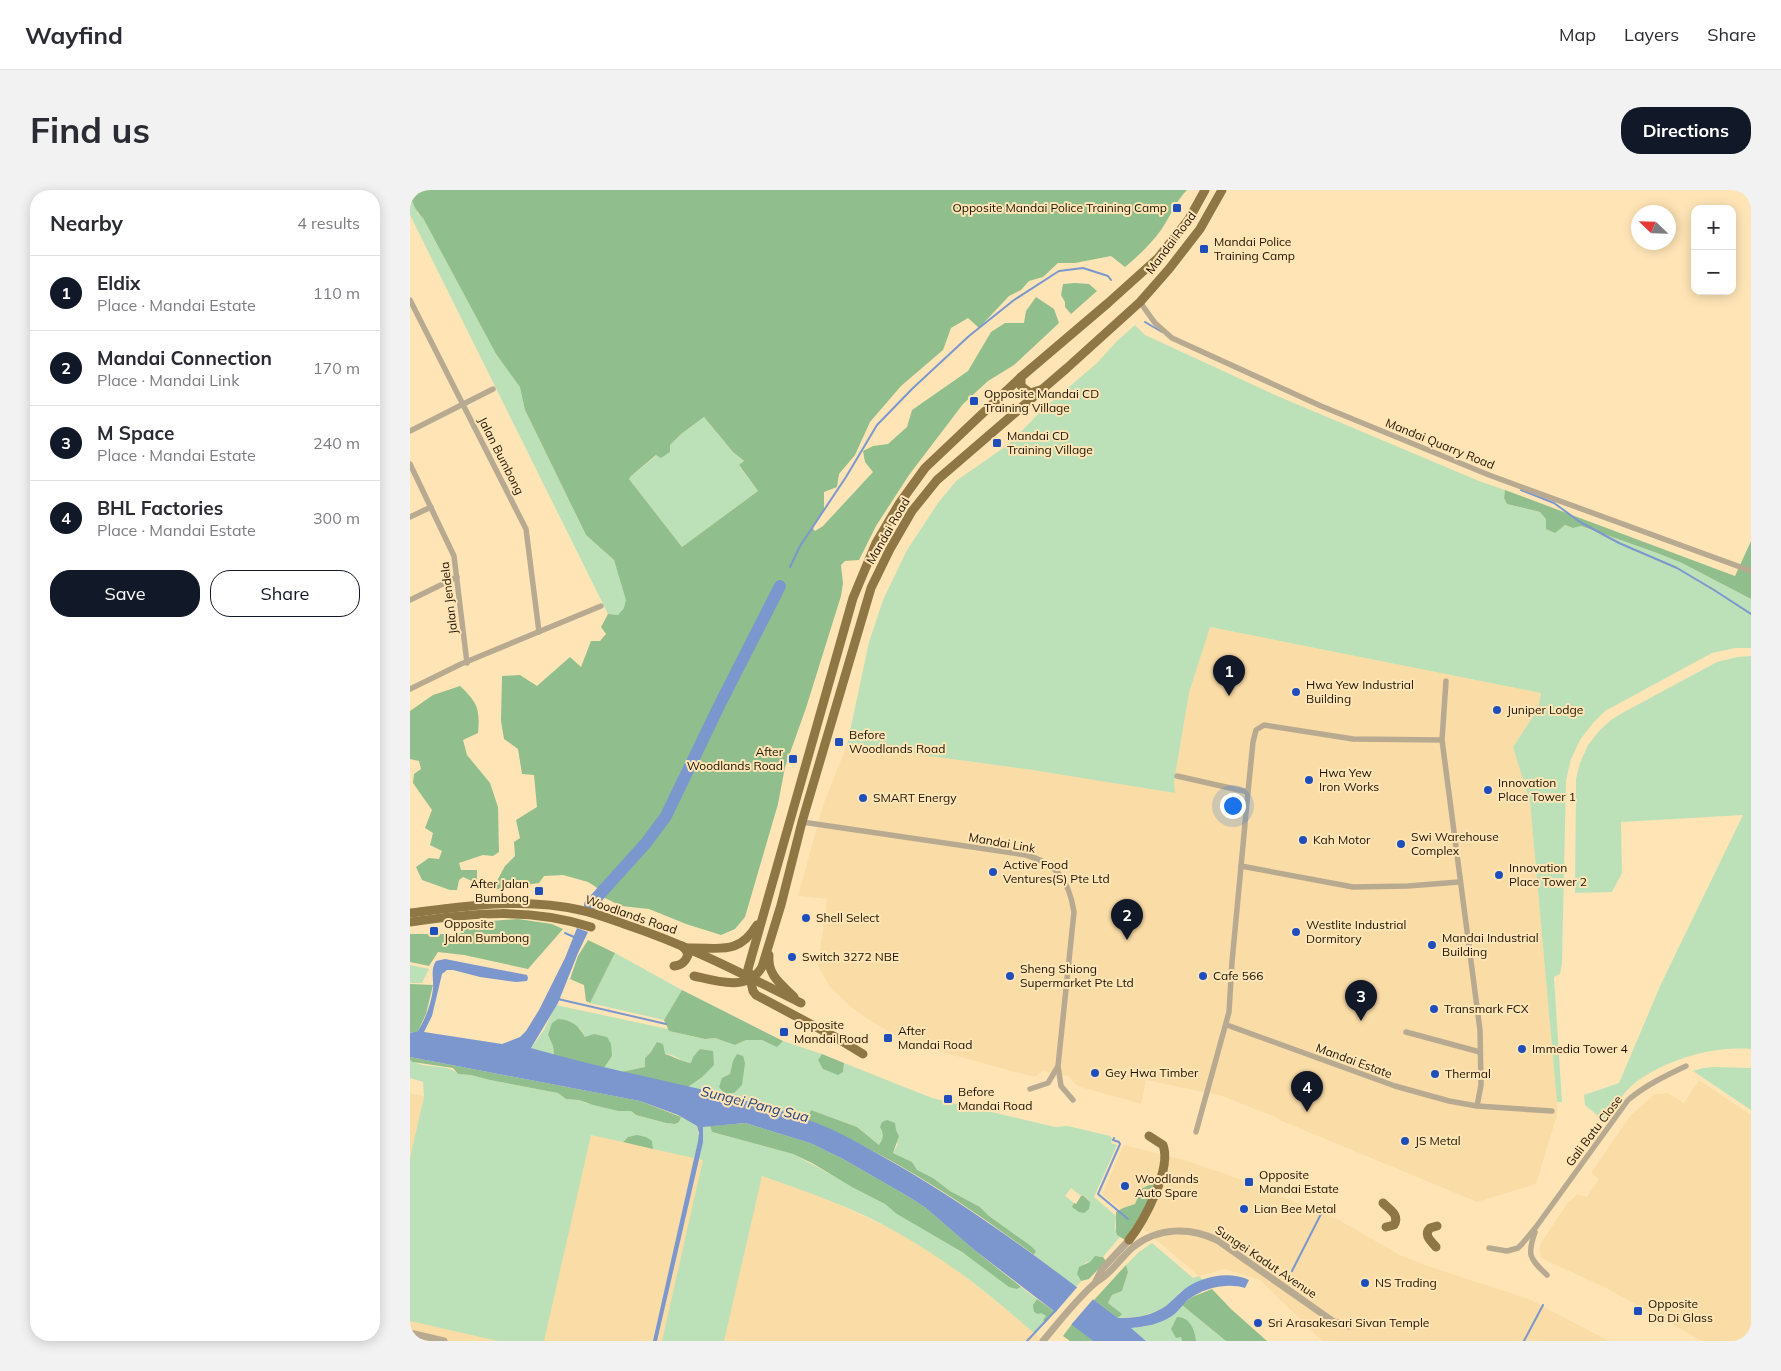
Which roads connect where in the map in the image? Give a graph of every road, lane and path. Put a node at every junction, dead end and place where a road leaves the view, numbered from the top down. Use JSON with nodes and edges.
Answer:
{"nodes":[{"id":1,"x":1205,"y":190,"type":"edge"},
{"id":2,"x":1222,"y":190,"type":"edge"},
{"id":3,"x":410,"y":300,"type":"edge"},
{"id":4,"x":1140,"y":302,"type":"junction"},
{"id":5,"x":1021,"y":377,"type":"junction"},
{"id":6,"x":494,"y":389,"type":"dead end"},
{"id":7,"x":1043,"y":389,"type":"junction"},
{"id":8,"x":464,"y":404,"type":"junction"},
{"id":9,"x":410,"y":431,"type":"edge"},
{"id":10,"x":410,"y":464,"type":"edge"},
{"id":11,"x":431,"y":507,"type":"junction"},
{"id":12,"x":410,"y":517,"type":"edge"},
{"id":13,"x":1751,"y":571,"type":"edge"},
{"id":14,"x":457,"y":577,"type":"junction"},
{"id":15,"x":410,"y":600,"type":"edge"},
{"id":16,"x":601,"y":606,"type":"dead end"},
{"id":17,"x":539,"y":632,"type":"junction"},
{"id":18,"x":467,"y":663,"type":"junction"},
{"id":19,"x":1446,"y":681,"type":"dead end"},
{"id":20,"x":842,"y":685,"type":"junction"},
{"id":21,"x":410,"y":688,"type":"edge"},
{"id":22,"x":825,"y":694,"type":"junction"},
{"id":23,"x":1442,"y":740,"type":"junction"},
{"id":24,"x":1178,"y":776,"type":"dead end"},
{"id":25,"x":1248,"y":792,"type":"junction"},
{"id":26,"x":802,"y":822,"type":"junction"},
{"id":27,"x":1241,"y":866,"type":"junction"},
{"id":28,"x":1459,"y":882,"type":"junction"},
{"id":29,"x":410,"y":913,"type":"edge"},
{"id":30,"x":763,"y":916,"type":"junction"},
{"id":31,"x":410,"y":922,"type":"edge"},
{"id":32,"x":591,"y":927,"type":"dead end"},
{"id":33,"x":772,"y":935,"type":"junction"},
{"id":34,"x":684,"y":947,"type":"junction"},
{"id":35,"x":769,"y":964,"type":"junction"},
{"id":36,"x":674,"y":966,"type":"dead end"},
{"id":37,"x":694,"y":976,"type":"dead end"},
{"id":38,"x":750,"y":978,"type":"junction"},
{"id":39,"x":784,"y":995,"type":"junction"},
{"id":40,"x":1227,"y":1025,"type":"junction"},
{"id":41,"x":1406,"y":1032,"type":"dead end"},
{"id":42,"x":1480,"y":1052,"type":"junction"},
{"id":43,"x":863,"y":1054,"type":"dead end"},
{"id":44,"x":1058,"y":1066,"type":"junction"},
{"id":45,"x":1686,"y":1066,"type":"dead end"},
{"id":46,"x":1030,"y":1089,"type":"dead end"},
{"id":47,"x":1073,"y":1100,"type":"dead end"},
{"id":48,"x":1477,"y":1106,"type":"junction"},
{"id":49,"x":1552,"y":1111,"type":"dead end"},
{"id":50,"x":1196,"y":1132,"type":"dead end"},
{"id":51,"x":1149,"y":1136,"type":"dead end"},
{"id":52,"x":1383,"y":1203,"type":"dead end"},
{"id":53,"x":1438,"y":1226,"type":"dead end"},
{"id":54,"x":1386,"y":1227,"type":"dead end"},
{"id":55,"x":1536,"y":1227,"type":"junction"},
{"id":56,"x":1129,"y":1240,"type":"joint"},
{"id":57,"x":1436,"y":1247,"type":"dead end"},
{"id":58,"x":1489,"y":1248,"type":"dead end"},
{"id":59,"x":1547,"y":1275,"type":"dead end"},
{"id":60,"x":1092,"y":1286,"type":"junction"},
{"id":61,"x":1349,"y":1326,"type":"dead end"},
{"id":62,"x":410,"y":1333,"type":"edge"},
{"id":63,"x":425,"y":1339,"type":"edge"},
{"id":64,"x":444,"y":1341,"type":"edge"},
{"id":65,"x":1043,"y":1341,"type":"edge"}],
"edges":[{"from":1,"to":5,"type":"main road","name":"Mandai Road"},
{"from":2,"to":4,"type":"main road","name":"Mandai Road"},
{"from":3,"to":8,"type":"street","name":"Jalan Bumbong"},
{"from":4,"to":7,"type":"main road","name":"Mandai Road"},
{"from":4,"to":13,"type":"street","name":"Mandai Quarry Road"},
{"from":5,"to":7,"type":"main road"},
{"from":5,"to":22,"type":"main road","name":"Mandai Road"},
{"from":6,"to":8,"type":"street"},
{"from":7,"to":20,"type":"main road","name":"Mandai Road"},
{"from":8,"to":9,"type":"street"},
{"from":8,"to":17,"type":"street","name":"Jalan Bumbong"},
{"from":10,"to":11,"type":"street","name":"Jalan Jendela"},
{"from":11,"to":12,"type":"street"},
{"from":11,"to":14,"type":"street","name":"Jalan Jendela"},
{"from":14,"to":15,"type":"street"},
{"from":14,"to":18,"type":"street","name":"Jalan Jendela"},
{"from":16,"to":17,"type":"street"},
{"from":17,"to":18,"type":"street"},
{"from":18,"to":21,"type":"street"},
{"from":19,"to":23,"type":"street"},
{"from":20,"to":22,"type":"main road"},
{"from":20,"to":26,"type":"main road","name":"Mandai Road"},
{"from":22,"to":30,"type":"main road","name":"Mandai Road"},
{"from":23,"to":25,"type":"street"},
{"from":23,"to":28,"type":"street"},
{"from":24,"to":25,"type":"street"},
{"from":25,"to":27,"type":"street"},
{"from":26,"to":33,"type":"main road","name":"Mandai Road"},
{"from":26,"to":44,"type":"street","name":"Mandai Link"},
{"from":27,"to":28,"type":"street"},
{"from":27,"to":40,"type":"street"},
{"from":28,"to":42,"type":"street"},
{"from":29,"to":34,"type":"main road","name":"Woodlands Road"},
{"from":30,"to":34,"type":"main road"},
{"from":30,"to":38,"type":"main road","name":"Mandai Road"},
{"from":31,"to":32,"type":"main road","name":"Woodlands Road"},
{"from":33,"to":35,"type":"main road"},
{"from":33,"to":38,"type":"main road"},
{"from":34,"to":36,"type":"main road"},
{"from":34,"to":38,"type":"main road","name":"Woodlands Road"},
{"from":35,"to":39,"type":"main road"},
{"from":35,"to":39,"type":"main road","name":"Woodlands Road"},
{"from":37,"to":38,"type":"main road"},
{"from":38,"to":39,"type":"main road","name":"Woodlands Road"},
{"from":38,"to":43,"type":"main road"},
{"from":40,"to":48,"type":"street","name":"Mandai Estate"},
{"from":40,"to":50,"type":"street"},
{"from":41,"to":42,"type":"street"},
{"from":42,"to":48,"type":"street"},
{"from":44,"to":46,"type":"street"},
{"from":44,"to":47,"type":"street","name":"Mandai Link"},
{"from":45,"to":55,"type":"street","name":"Gali Batu Close"},
{"from":48,"to":49,"type":"street","name":"Mandai Estate"},
{"from":51,"to":56,"type":"main road"},
{"from":52,"to":54,"type":"main road"},
{"from":53,"to":57,"type":"main road"},
{"from":55,"to":58,"type":"street","name":"Gali Batu Close"},
{"from":55,"to":59,"type":"street","name":"Gali Batu Close"},
{"from":56,"to":60,"type":"street","name":"Sungei Kadut Avenue"},
{"from":60,"to":61,"type":"street","name":"Sungei Kadut Avenue"},
{"from":60,"to":65,"type":"street","name":"Sungei Kadut Avenue"},
{"from":62,"to":63,"type":"street"},
{"from":63,"to":64,"type":"street"}]}
